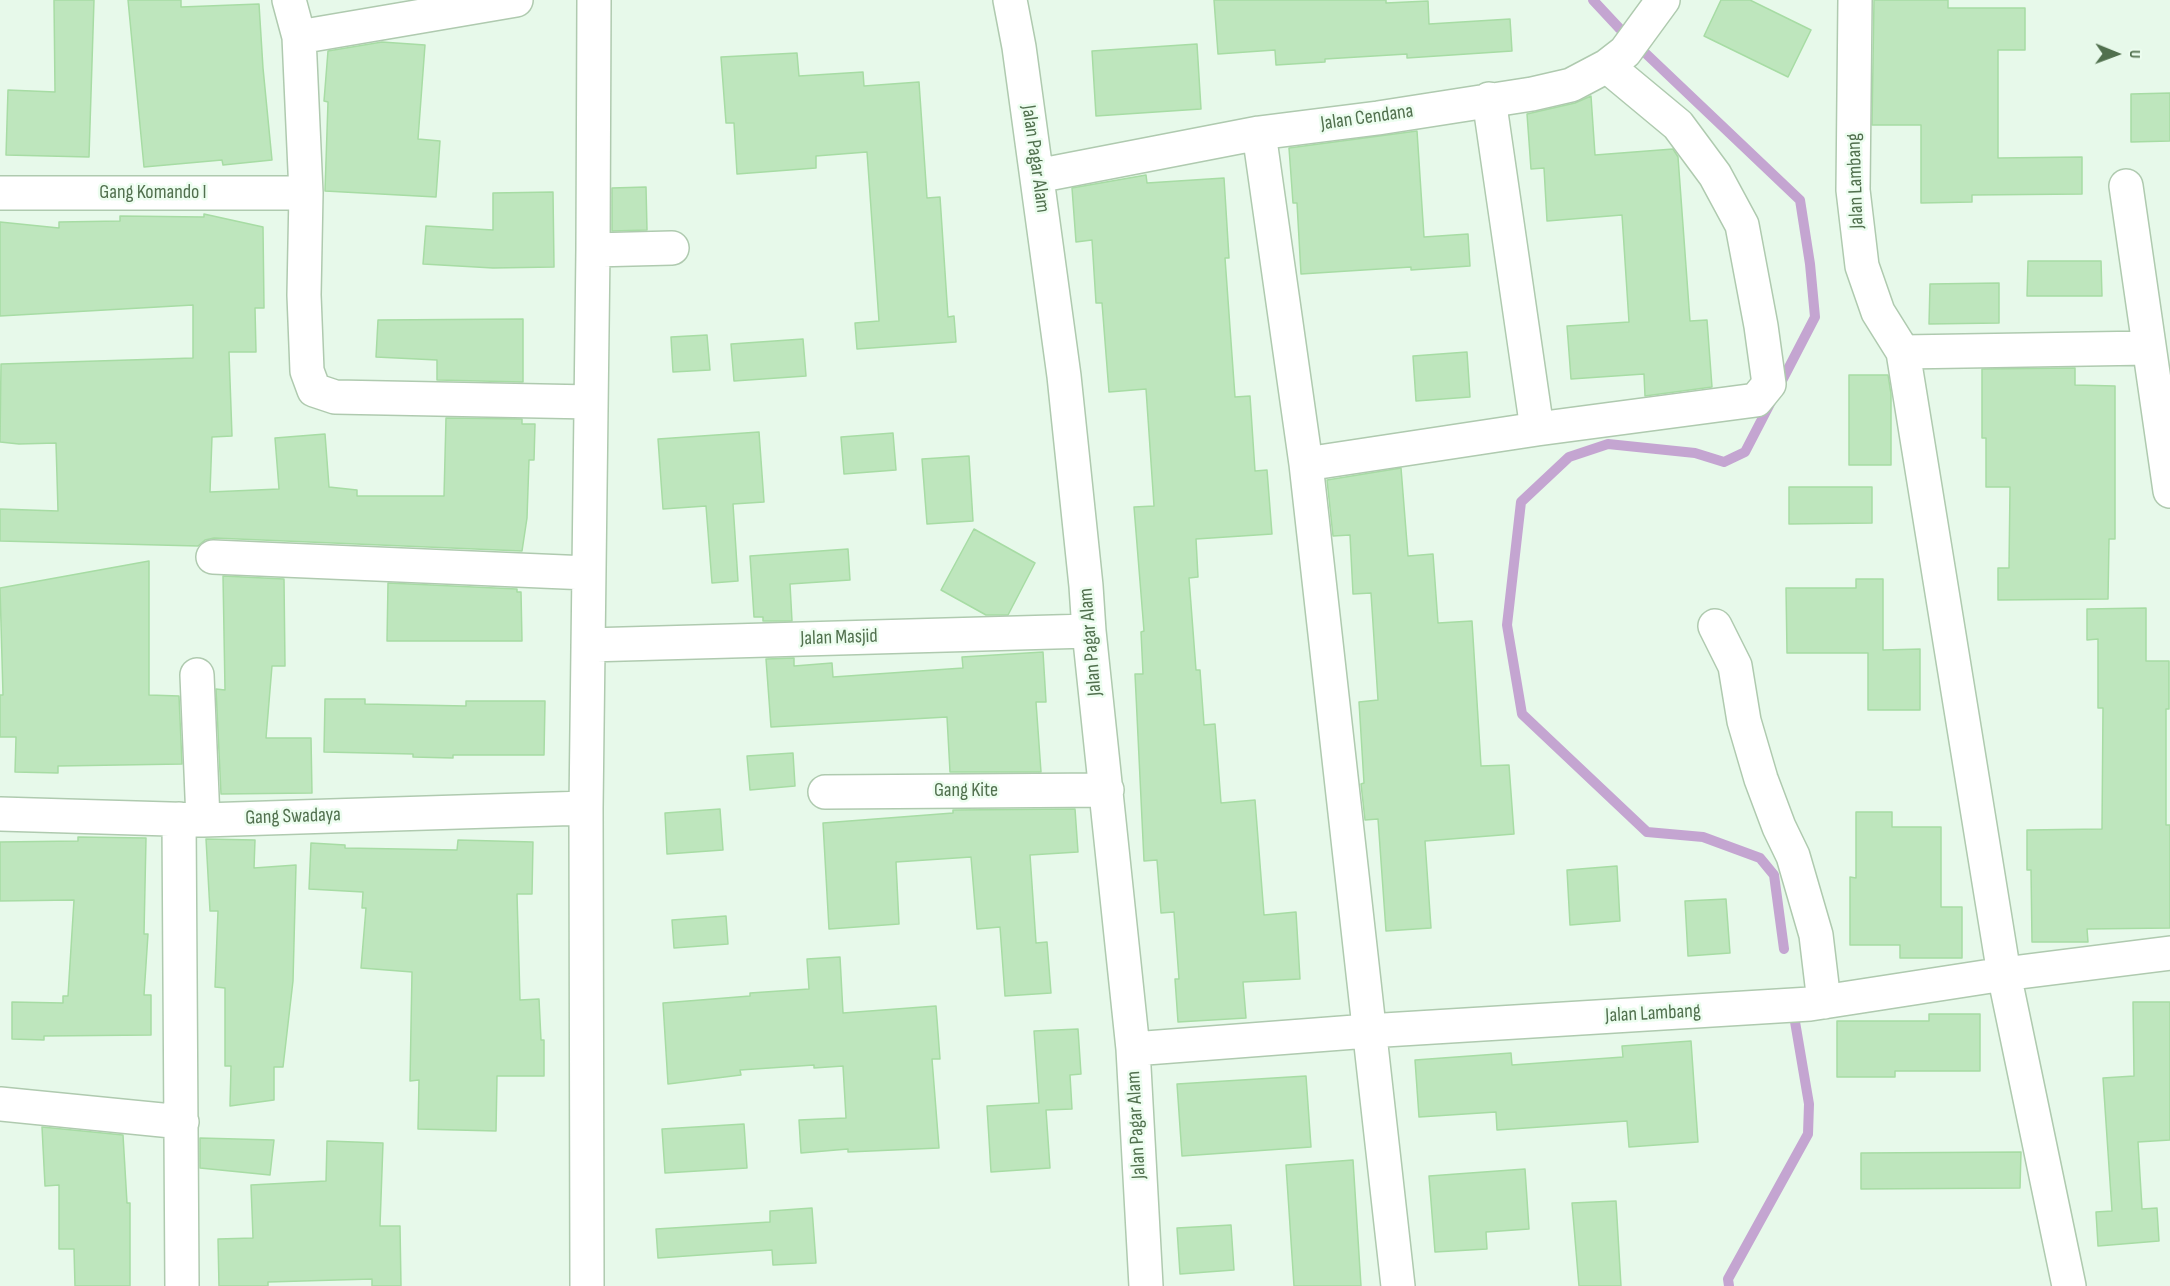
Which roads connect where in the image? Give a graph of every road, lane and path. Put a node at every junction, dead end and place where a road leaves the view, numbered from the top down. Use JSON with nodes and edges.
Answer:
{"nodes":[{"id":1,"x":289,"y":0,"type":"edge"},
{"id":2,"x":594,"y":0,"type":"edge"},
{"id":3,"x":1010,"y":0,"type":"edge"},
{"id":4,"x":1855,"y":0,"type":"edge"},
{"id":5,"x":503,"y":1,"type":"edge"},
{"id":6,"x":1660,"y":5,"type":"edge"},
{"id":7,"x":299,"y":37,"type":"junction"},
{"id":8,"x":1616,"y":59,"type":"junction"},
{"id":9,"x":1489,"y":99,"type":"junction"},
{"id":10,"x":1259,"y":133,"type":"junction"},
{"id":11,"x":1037,"y":176,"type":"junction"},
{"id":12,"x":2126,"y":186,"type":"dead end"},
{"id":13,"x":0,"y":193,"type":"edge"},
{"id":14,"x":306,"y":193,"type":"junction"},
{"id":15,"x":672,"y":248,"type":"dead end"},
{"id":16,"x":594,"y":250,"type":"junction"},
{"id":17,"x":2149,"y":348,"type":"junction"},
{"id":18,"x":1903,"y":351,"type":"junction"},
{"id":19,"x":591,"y":402,"type":"junction"},
{"id":20,"x":1537,"y":429,"type":"junction"},
{"id":21,"x":1306,"y":464,"type":"junction"},
{"id":22,"x":2170,"y":491,"type":"edge"},
{"id":23,"x":213,"y":557,"type":"dead end"},
{"id":24,"x":588,"y":573,"type":"junction"},
{"id":25,"x":1715,"y":626,"type":"dead end"},
{"id":26,"x":1089,"y":631,"type":"junction"},
{"id":27,"x":588,"y":645,"type":"junction"},
{"id":28,"x":197,"y":675,"type":"dead end"},
{"id":29,"x":1107,"y":790,"type":"junction"},
{"id":30,"x":825,"y":792,"type":"dead end"},
{"id":31,"x":586,"y":808,"type":"junction"},
{"id":32,"x":0,"y":814,"type":"edge"},
{"id":33,"x":191,"y":819,"type":"junction"},
{"id":34,"x":2170,"y":953,"type":"edge"},
{"id":35,"x":2004,"y":975,"type":"junction"},
{"id":36,"x":1817,"y":1003,"type":"junction"},
{"id":37,"x":1368,"y":1031,"type":"junction"},
{"id":38,"x":1133,"y":1049,"type":"junction"},
{"id":39,"x":0,"y":1104,"type":"edge"},
{"id":40,"x":182,"y":1122,"type":"junction"},
{"id":41,"x":182,"y":1286,"type":"edge"},
{"id":42,"x":587,"y":1286,"type":"edge"},
{"id":43,"x":1146,"y":1286,"type":"edge"},
{"id":44,"x":1398,"y":1286,"type":"edge"},
{"id":45,"x":2068,"y":1286,"type":"edge"}],
"edges":[{"from":1,"to":7,"type":"street"},
{"from":2,"to":16,"type":"street"},
{"from":3,"to":11,"type":"street","name":"Jalan Pagar Alam"},
{"from":4,"to":18,"type":"street","name":"Jalan Lambang"},
{"from":5,"to":7,"type":"street"},
{"from":6,"to":8,"type":"street","name":"Jalan Cendana"},
{"from":7,"to":14,"type":"street"},
{"from":8,"to":9,"type":"street","name":"Jalan Cendana"},
{"from":8,"to":20,"type":"street"},
{"from":9,"to":10,"type":"street","name":"Jalan Cendana"},
{"from":9,"to":20,"type":"street"},
{"from":10,"to":11,"type":"street","name":"Jalan Cendana"},
{"from":10,"to":21,"type":"street"},
{"from":11,"to":26,"type":"street","name":"Jalan Pagar Alam"},
{"from":12,"to":17,"type":"street"},
{"from":13,"to":14,"type":"street","name":"Gang Komando I"},
{"from":14,"to":19,"type":"street"},
{"from":15,"to":16,"type":"street"},
{"from":16,"to":19,"type":"street"},
{"from":17,"to":18,"type":"street"},
{"from":17,"to":22,"type":"street"},
{"from":18,"to":35,"type":"street"},
{"from":19,"to":24,"type":"street"},
{"from":20,"to":21,"type":"street"},
{"from":21,"to":37,"type":"street"},
{"from":23,"to":24,"type":"street"},
{"from":24,"to":27,"type":"street"},
{"from":25,"to":36,"type":"street"},
{"from":26,"to":27,"type":"street","name":"Jalan Masjid"},
{"from":26,"to":29,"type":"street","name":"Jalan Pagar Alam"},
{"from":27,"to":31,"type":"street"},
{"from":28,"to":33,"type":"street"},
{"from":29,"to":30,"type":"street","name":"Gang Kite"},
{"from":29,"to":38,"type":"street","name":"Jalan Pagar Alam"},
{"from":31,"to":33,"type":"street","name":"Gang Swadaya"},
{"from":31,"to":42,"type":"street"},
{"from":32,"to":33,"type":"street","name":"Gang Swadaya"},
{"from":33,"to":40,"type":"street"},
{"from":34,"to":35,"type":"street","name":"Jalan Lambang"},
{"from":35,"to":36,"type":"street","name":"Jalan Lambang"},
{"from":35,"to":45,"type":"street"},
{"from":36,"to":37,"type":"street","name":"Jalan Lambang"},
{"from":37,"to":38,"type":"street","name":"Jalan Lambang"},
{"from":37,"to":44,"type":"street"},
{"from":38,"to":43,"type":"street","name":"Jalan Pagar Alam"},
{"from":39,"to":40,"type":"street"},
{"from":40,"to":41,"type":"street"}]}
